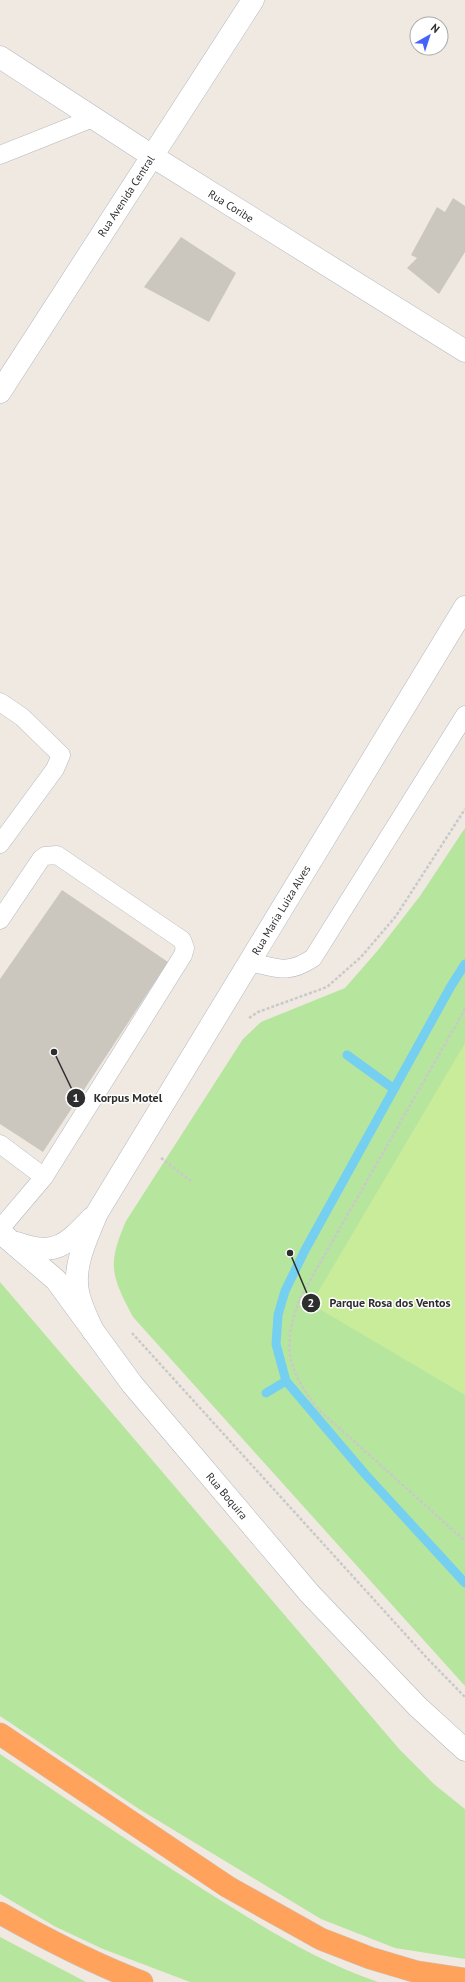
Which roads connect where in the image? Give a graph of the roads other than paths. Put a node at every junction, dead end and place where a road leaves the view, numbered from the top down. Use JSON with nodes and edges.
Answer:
{"nodes":[{"id":1,"x":253,"y":0,"type":"edge"},
{"id":2,"x":0,"y":57,"type":"edge"},
{"id":3,"x":92,"y":118,"type":"junction"},
{"id":4,"x":0,"y":155,"type":"edge"},
{"id":5,"x":152,"y":156,"type":"junction"},
{"id":6,"x":465,"y":350,"type":"edge"},
{"id":7,"x":0,"y":392,"type":"edge"},
{"id":8,"x":465,"y":607,"type":"edge"},
{"id":9,"x":0,"y":702,"type":"edge"},
{"id":10,"x":465,"y":715,"type":"edge"},
{"id":11,"x":0,"y":844,"type":"edge"},
{"id":12,"x":0,"y":920,"type":"edge"},
{"id":13,"x":250,"y":962,"type":"junction"},
{"id":14,"x":0,"y":1144,"type":"edge"},
{"id":15,"x":44,"y":1177,"type":"junction"},
{"id":16,"x":97,"y":1213,"type":"junction"},
{"id":17,"x":3,"y":1234,"type":"edge"},
{"id":18,"x":93,"y":1331,"type":"junction"},
{"id":19,"x":0,"y":1734,"type":"edge"},
{"id":20,"x":465,"y":1750,"type":"edge"},
{"id":21,"x":0,"y":1913,"type":"edge"},
{"id":22,"x":465,"y":1979,"type":"edge"},
{"id":23,"x":142,"y":1982,"type":"edge"}],
"edges":[{"from":1,"to":5,"type":"street","name":"Rua Avenida Central"},
{"from":2,"to":3,"type":"street","name":"Rua Coribe"},
{"from":3,"to":4,"type":"lane"},
{"from":3,"to":5,"type":"street","name":"Rua Coribe"},
{"from":5,"to":6,"type":"street","name":"Rua Coribe"},
{"from":5,"to":7,"type":"street","name":"Rua Avenida Central"},
{"from":8,"to":13,"type":"street","name":"Rua Maria Luiza Alves"},
{"from":9,"to":11,"type":"lane"},
{"from":10,"to":13,"type":"lane"},
{"from":12,"to":15,"type":"lane"},
{"from":13,"to":16,"type":"street","name":"Rua Maria Luiza Alves"},
{"from":14,"to":15,"type":"lane"},
{"from":15,"to":17,"type":"lane"},
{"from":16,"to":17,"type":"street","name":"Rua Maria Luiza Alves"},
{"from":16,"to":18,"type":"street","name":"Rua Maria Luiza Alves"},
{"from":17,"to":18,"type":"street","name":"Rua Boquira"},
{"from":18,"to":20,"type":"street","name":"Rua Boquira"},
{"from":19,"to":22,"type":"highway"},
{"from":21,"to":23,"type":"highway"}]}
